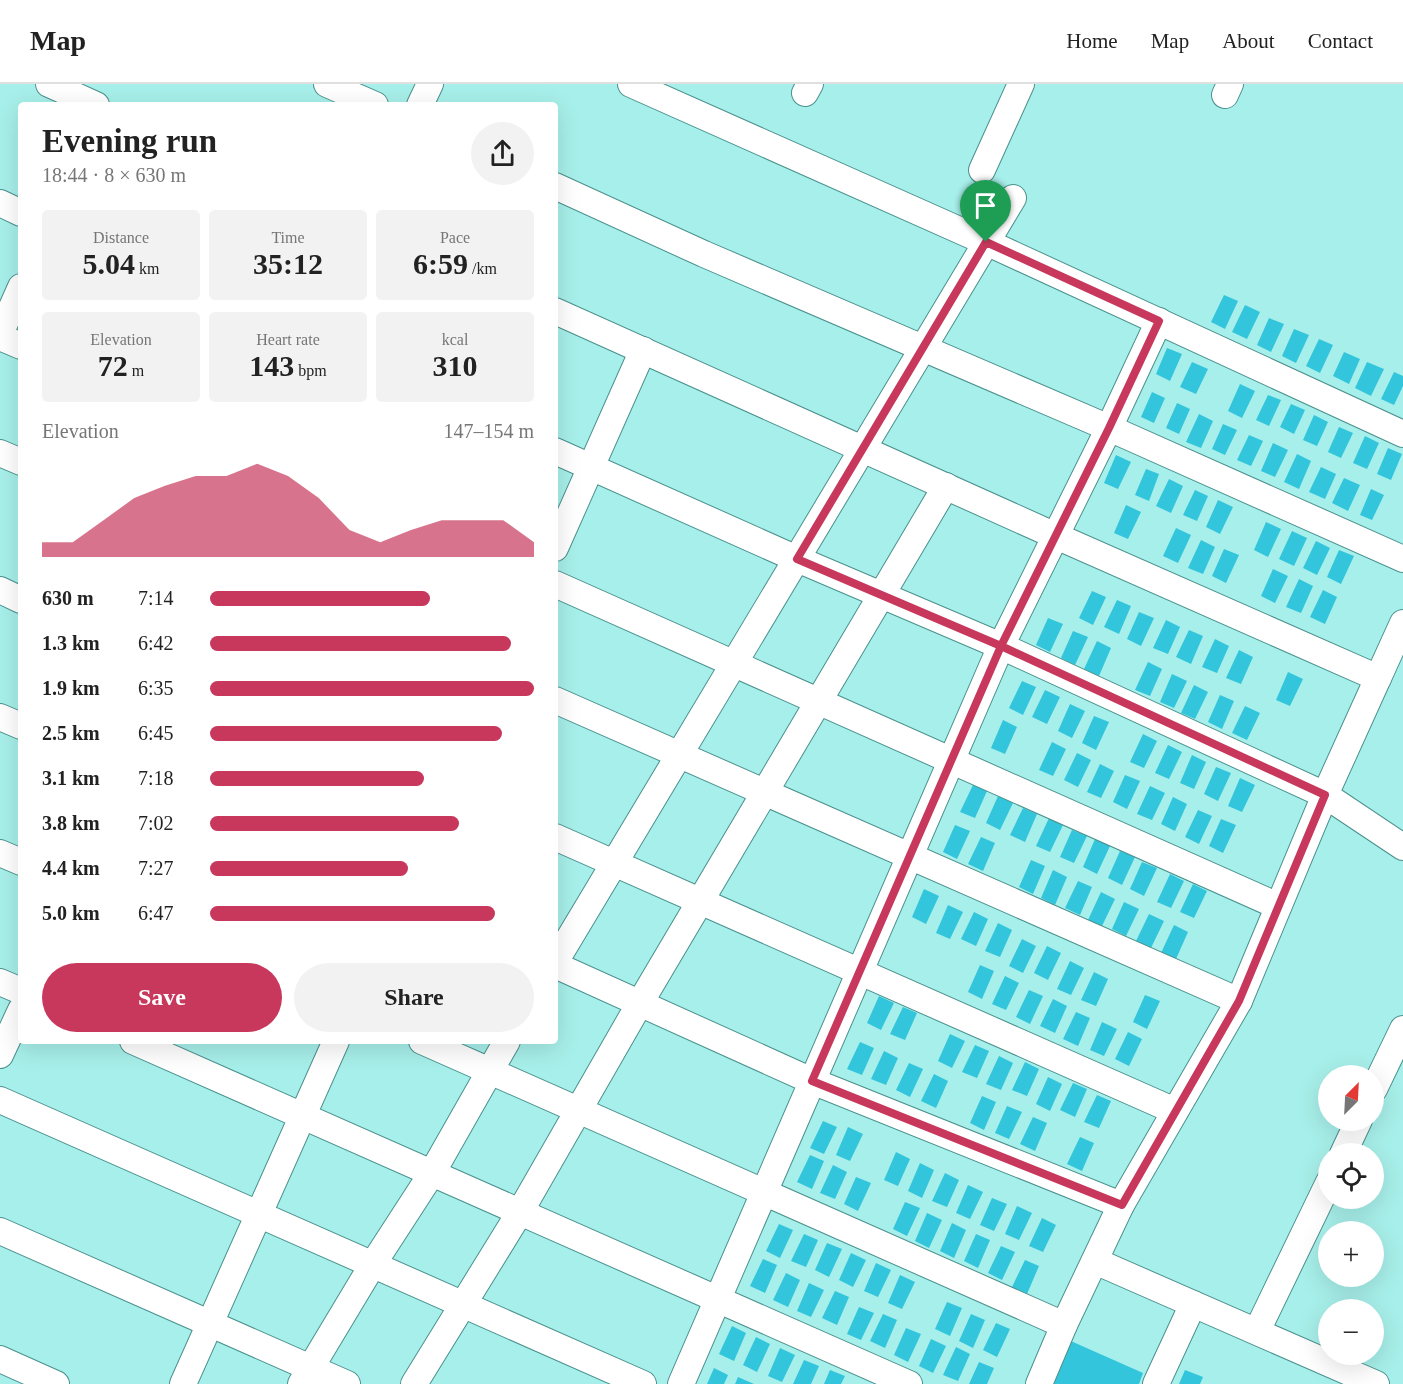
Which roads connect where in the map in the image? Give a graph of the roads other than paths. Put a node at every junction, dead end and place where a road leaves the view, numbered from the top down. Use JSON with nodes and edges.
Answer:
{"nodes":[{"id":1,"x":49,"y":84,"type":"edge"},
{"id":2,"x":327,"y":84,"type":"edge"},
{"id":3,"x":430,"y":84,"type":"edge"},
{"id":4,"x":631,"y":84,"type":"edge"},
{"id":5,"x":1021,"y":84,"type":"edge"},
{"id":6,"x":89,"y":102,"type":"edge"},
{"id":7,"x":368,"y":102,"type":"edge"},
{"id":8,"x":421,"y":102,"type":"edge"},
{"id":9,"x":982,"y":170,"type":"dead end"},
{"id":10,"x":558,"y":187,"type":"edge"},
{"id":11,"x":1013,"y":198,"type":"dead end"},
{"id":12,"x":0,"y":203,"type":"edge"},
{"id":13,"x":18,"y":212,"type":"edge"},
{"id":14,"x":986,"y":242,"type":"junction"},
{"id":15,"x":18,"y":293,"type":"edge"},
{"id":16,"x":558,"y":312,"type":"edge"},
{"id":17,"x":1159,"y":321,"type":"junction"},
{"id":18,"x":0,"y":336,"type":"edge"},
{"id":19,"x":18,"y":345,"type":"edge"},
{"id":20,"x":923,"y":348,"type":"junction"},
{"id":21,"x":643,"y":350,"type":"junction"},
{"id":22,"x":1109,"y":428,"type":"junction"},
{"id":23,"x":1403,"y":434,"type":"edge"},
{"id":24,"x":862,"y":449,"type":"junction"},
{"id":25,"x":558,"y":452,"type":"edge"},
{"id":26,"x":0,"y":453,"type":"edge"},
{"id":27,"x":18,"y":461,"type":"edge"},
{"id":28,"x":591,"y":467,"type":"junction"},
{"id":29,"x":946,"y":486,"type":"junction"},
{"id":30,"x":1056,"y":536,"type":"junction"},
{"id":31,"x":558,"y":541,"type":"edge"},
{"id":32,"x":797,"y":559,"type":"junction"},
{"id":33,"x":1403,"y":559,"type":"edge"},
{"id":34,"x":558,"y":585,"type":"edge"},
{"id":35,"x":0,"y":590,"type":"edge"},
{"id":36,"x":882,"y":594,"type":"junction"},
{"id":37,"x":18,"y":599,"type":"edge"},
{"id":38,"x":1403,"y":622,"type":"edge"},
{"id":39,"x":1001,"y":646,"type":"junction"},
{"id":40,"x":734,"y":664,"type":"junction"},
{"id":41,"x":1378,"y":678,"type":"junction"},
{"id":42,"x":558,"y":701,"type":"edge"},
{"id":43,"x":818,"y":701,"type":"junction"},
{"id":44,"x":0,"y":717,"type":"edge"},
{"id":45,"x":18,"y":725,"type":"edge"},
{"id":46,"x":679,"y":755,"type":"junction"},
{"id":47,"x":951,"y":760,"type":"junction"},
{"id":48,"x":764,"y":793,"type":"junction"},
{"id":49,"x":1325,"y":795,"type":"junction"},
{"id":50,"x":558,"y":838,"type":"edge"},
{"id":51,"x":1403,"y":847,"type":"edge"},
{"id":52,"x":0,"y":853,"type":"edge"},
{"id":53,"x":909,"y":857,"type":"junction"},
{"id":54,"x":18,"y":861,"type":"edge"},
{"id":55,"x":614,"y":864,"type":"junction"},
{"id":56,"x":701,"y":900,"type":"junction"},
{"id":57,"x":1278,"y":906,"type":"junction"},
{"id":58,"x":558,"y":959,"type":"edge"},
{"id":59,"x":558,"y":965,"type":"edge"},
{"id":60,"x":860,"y":970,"type":"junction"},
{"id":61,"x":0,"y":982,"type":"edge"},
{"id":62,"x":18,"y":990,"type":"edge"},
{"id":63,"x":1239,"y":1001,"type":"junction"},
{"id":64,"x":640,"y":1003,"type":"junction"},
{"id":65,"x":18,"y":1016,"type":"edge"},
{"id":66,"x":1403,"y":1029,"type":"edge"},
{"id":67,"x":140,"y":1044,"type":"edge"},
{"id":68,"x":335,"y":1044,"type":"edge"},
{"id":69,"x":429,"y":1044,"type":"edge"},
{"id":70,"x":505,"y":1044,"type":"edge"},
{"id":71,"x":0,"y":1055,"type":"edge"},
{"id":72,"x":1384,"y":1068,"type":"edge"},
{"id":73,"x":489,"y":1071,"type":"junction"},
{"id":74,"x":812,"y":1081,"type":"junction"},
{"id":75,"x":0,"y":1100,"type":"edge"},
{"id":76,"x":577,"y":1110,"type":"junction"},
{"id":77,"x":1175,"y":1111,"type":"junction"},
{"id":78,"x":304,"y":1117,"type":"junction"},
{"id":79,"x":432,"y":1173,"type":"junction"},
{"id":80,"x":764,"y":1192,"type":"junction"},
{"id":81,"x":1122,"y":1205,"type":"junction"},
{"id":82,"x":1318,"y":1205,"type":"edge"},
{"id":83,"x":520,"y":1212,"type":"junction"},
{"id":84,"x":259,"y":1214,"type":"junction"},
{"id":85,"x":0,"y":1231,"type":"edge"},
{"id":86,"x":1095,"y":1261,"type":"junction"},
{"id":87,"x":373,"y":1264,"type":"junction"},
{"id":88,"x":719,"y":1300,"type":"junction"},
{"id":89,"x":462,"y":1304,"type":"junction"},
{"id":90,"x":1193,"y":1304,"type":"junction"},
{"id":91,"x":210,"y":1324,"type":"junction"},
{"id":92,"x":1064,"y":1325,"type":"junction"},
{"id":93,"x":1257,"y":1331,"type":"junction"},
{"id":94,"x":0,"y":1359,"type":"edge"},
{"id":95,"x":306,"y":1376,"type":"edge"},
{"id":96,"x":1370,"y":1383,"type":"edge"},
{"id":97,"x":56,"y":1384,"type":"edge"},
{"id":98,"x":183,"y":1384,"type":"edge"},
{"id":99,"x":347,"y":1384,"type":"edge"},
{"id":100,"x":414,"y":1384,"type":"edge"},
{"id":101,"x":643,"y":1384,"type":"edge"},
{"id":102,"x":681,"y":1384,"type":"edge"},
{"id":103,"x":909,"y":1384,"type":"edge"},
{"id":104,"x":1039,"y":1384,"type":"edge"},
{"id":105,"x":1156,"y":1384,"type":"edge"}],
"edges":[{"from":1,"to":6,"type":"street"},
{"from":2,"to":7,"type":"street"},
{"from":3,"to":8,"type":"street"},
{"from":4,"to":14,"type":"street"},
{"from":5,"to":9,"type":"street"},
{"from":10,"to":20,"type":"street"},
{"from":11,"to":14,"type":"street"},
{"from":12,"to":13,"type":"street"},
{"from":14,"to":17,"type":"street"},
{"from":14,"to":20,"type":"street"},
{"from":15,"to":18,"type":"street"},
{"from":16,"to":21,"type":"street"},
{"from":17,"to":22,"type":"street"},
{"from":17,"to":23,"type":"street"},
{"from":18,"to":19,"type":"street"},
{"from":20,"to":22,"type":"street"},
{"from":20,"to":24,"type":"street"},
{"from":21,"to":24,"type":"street"},
{"from":21,"to":28,"type":"street"},
{"from":22,"to":30,"type":"street"},
{"from":22,"to":33,"type":"street"},
{"from":24,"to":29,"type":"street"},
{"from":24,"to":32,"type":"street"},
{"from":25,"to":28,"type":"street"},
{"from":26,"to":27,"type":"street"},
{"from":28,"to":31,"type":"street"},
{"from":28,"to":32,"type":"street"},
{"from":29,"to":30,"type":"street"},
{"from":29,"to":36,"type":"street"},
{"from":30,"to":39,"type":"street"},
{"from":30,"to":41,"type":"street"},
{"from":32,"to":36,"type":"street"},
{"from":32,"to":40,"type":"street"},
{"from":34,"to":40,"type":"street"},
{"from":35,"to":37,"type":"street"},
{"from":36,"to":39,"type":"street"},
{"from":36,"to":43,"type":"street"},
{"from":38,"to":41,"type":"street"},
{"from":39,"to":47,"type":"street"},
{"from":39,"to":49,"type":"street"},
{"from":40,"to":43,"type":"street"},
{"from":40,"to":46,"type":"street"},
{"from":41,"to":49,"type":"street"},
{"from":42,"to":46,"type":"street"},
{"from":43,"to":47,"type":"street"},
{"from":43,"to":48,"type":"street"},
{"from":44,"to":45,"type":"street"},
{"from":46,"to":48,"type":"street"},
{"from":46,"to":55,"type":"street"},
{"from":47,"to":53,"type":"street"},
{"from":47,"to":57,"type":"street"},
{"from":48,"to":53,"type":"street"},
{"from":48,"to":56,"type":"street"},
{"from":49,"to":51,"type":"street"},
{"from":49,"to":57,"type":"street"},
{"from":50,"to":55,"type":"street"},
{"from":52,"to":54,"type":"street"},
{"from":53,"to":60,"type":"street"},
{"from":53,"to":63,"type":"street"},
{"from":55,"to":56,"type":"street"},
{"from":55,"to":58,"type":"street"},
{"from":56,"to":60,"type":"street"},
{"from":56,"to":64,"type":"street"},
{"from":57,"to":63,"type":"street"},
{"from":59,"to":64,"type":"street"},
{"from":60,"to":74,"type":"street"},
{"from":60,"to":77,"type":"street"},
{"from":61,"to":62,"type":"street"},
{"from":63,"to":77,"type":"street"},
{"from":64,"to":74,"type":"street"},
{"from":64,"to":76,"type":"street"},
{"from":65,"to":71,"type":"street"},
{"from":66,"to":72,"type":"street"},
{"from":67,"to":78,"type":"street"},
{"from":68,"to":78,"type":"street"},
{"from":69,"to":73,"type":"street"},
{"from":70,"to":73,"type":"street"},
{"from":73,"to":76,"type":"street"},
{"from":73,"to":79,"type":"street"},
{"from":74,"to":80,"type":"street"},
{"from":74,"to":81,"type":"street"},
{"from":75,"to":84,"type":"street"},
{"from":76,"to":80,"type":"street"},
{"from":76,"to":83,"type":"street"},
{"from":77,"to":81,"type":"street"},
{"from":78,"to":79,"type":"street"},
{"from":78,"to":84,"type":"street"},
{"from":79,"to":83,"type":"street"},
{"from":79,"to":87,"type":"street"},
{"from":80,"to":88,"type":"street"},
{"from":80,"to":92,"type":"street"},
{"from":81,"to":86,"type":"street"},
{"from":82,"to":93,"type":"street"},
{"from":83,"to":88,"type":"street"},
{"from":83,"to":89,"type":"street"},
{"from":84,"to":87,"type":"street"},
{"from":84,"to":91,"type":"street"},
{"from":85,"to":91,"type":"street"},
{"from":86,"to":90,"type":"street"},
{"from":86,"to":92,"type":"street"},
{"from":87,"to":89,"type":"street"},
{"from":87,"to":95,"type":"street"},
{"from":88,"to":102,"type":"street"},
{"from":88,"to":103,"type":"street"},
{"from":89,"to":100,"type":"street"},
{"from":89,"to":101,"type":"street"},
{"from":90,"to":93,"type":"street"},
{"from":90,"to":105,"type":"street"},
{"from":91,"to":95,"type":"street"},
{"from":91,"to":98,"type":"street"},
{"from":92,"to":104,"type":"street"},
{"from":93,"to":96,"type":"street"},
{"from":94,"to":97,"type":"street"},
{"from":95,"to":99,"type":"street"}]}
